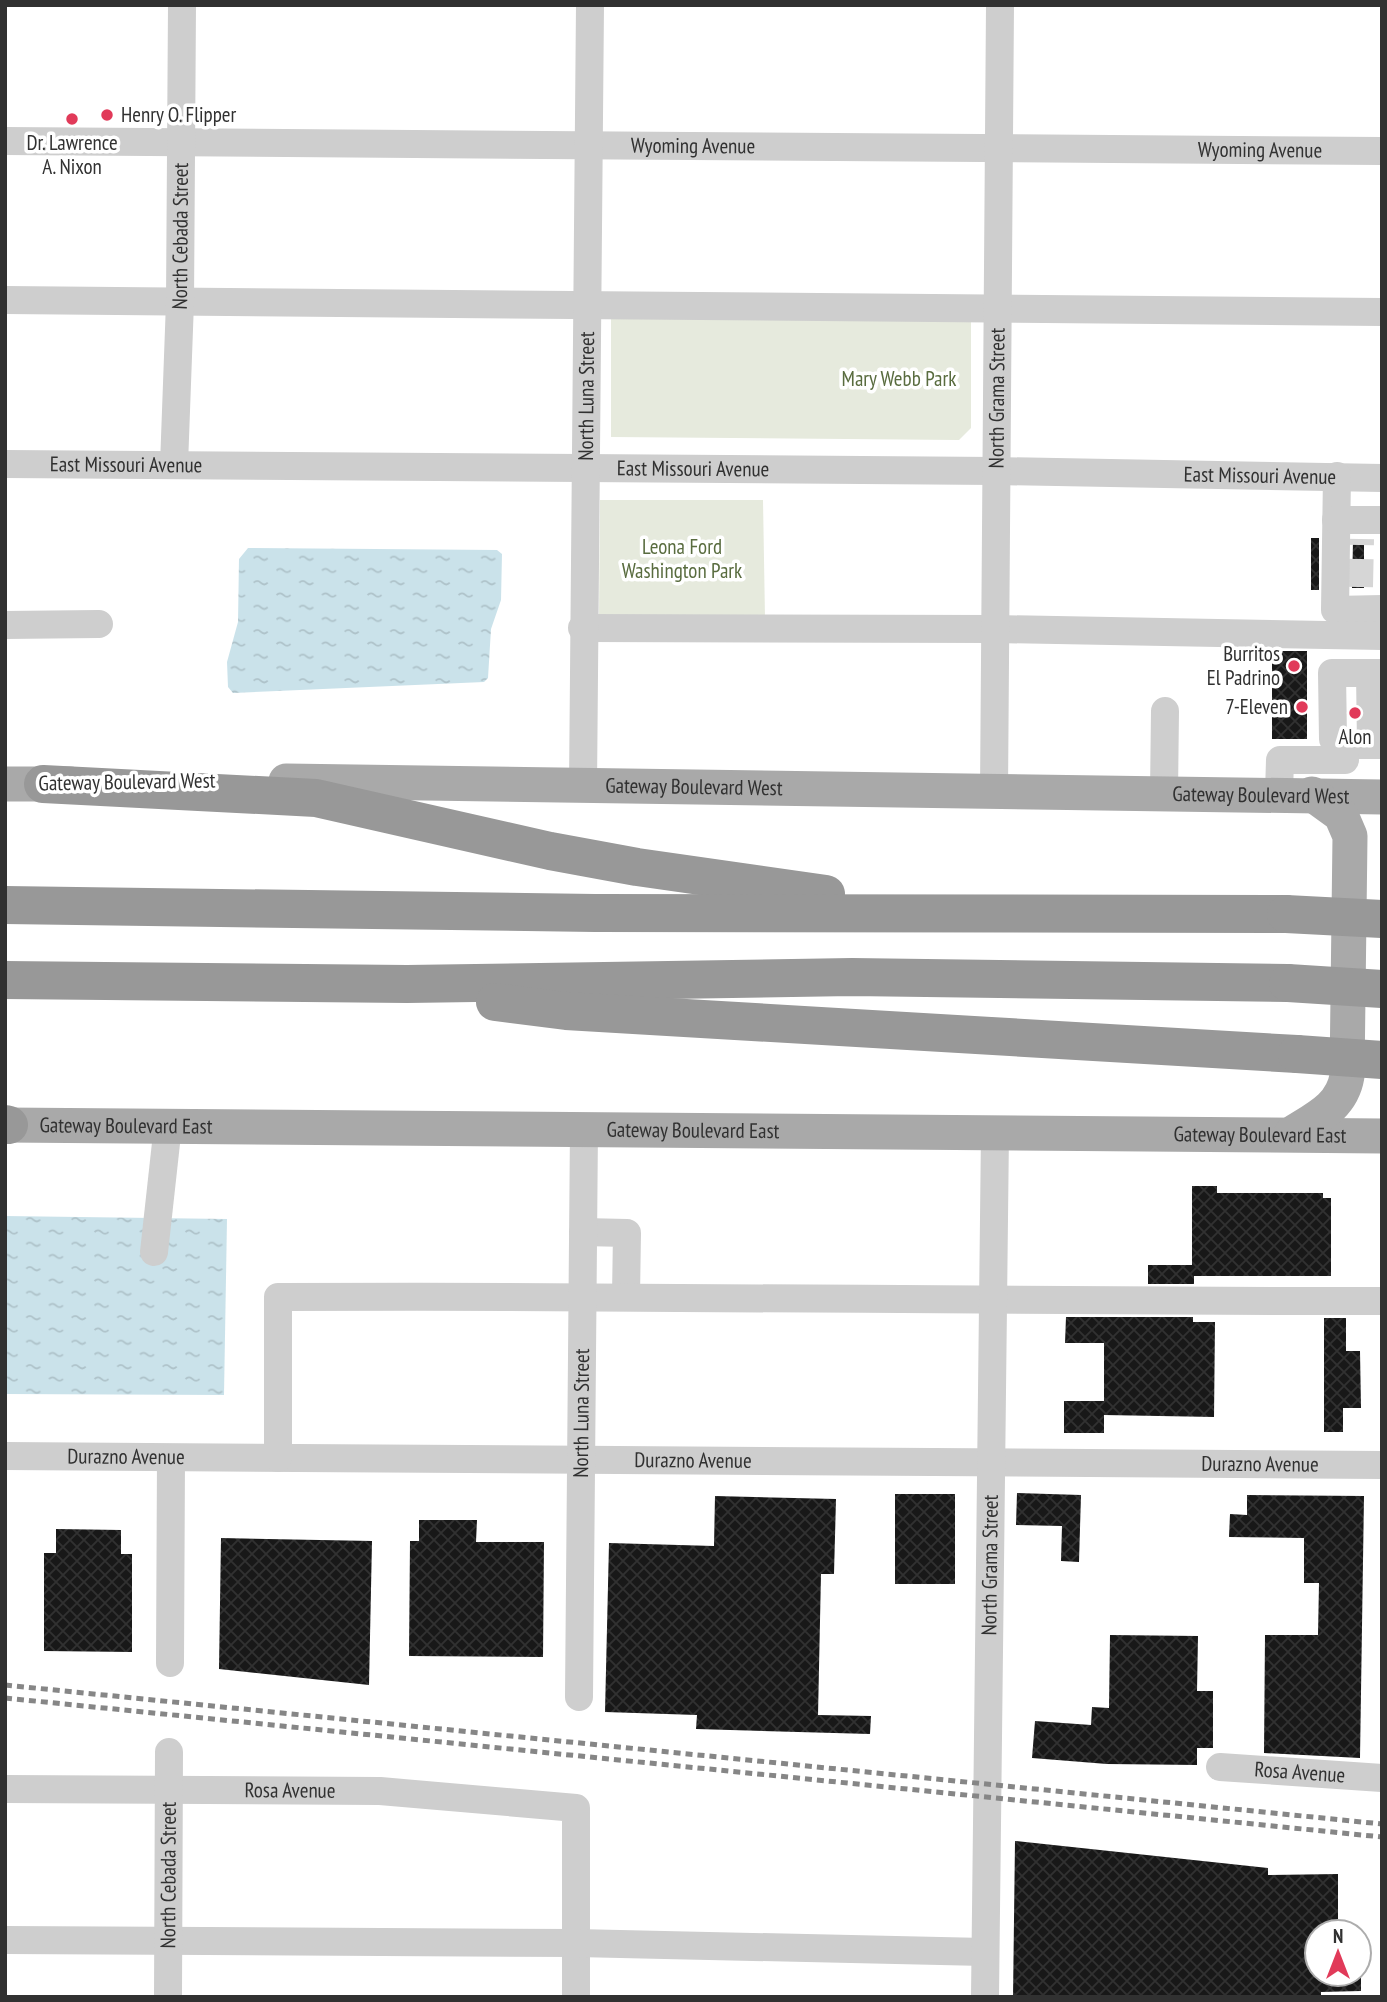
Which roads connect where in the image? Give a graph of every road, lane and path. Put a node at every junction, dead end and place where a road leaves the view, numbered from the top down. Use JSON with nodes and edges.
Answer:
{"nodes":[{"id":1,"x":182,"y":5,"type":"edge"},
{"id":2,"x":590,"y":5,"type":"edge"},
{"id":3,"x":1000,"y":5,"type":"edge"},
{"id":4,"x":5,"y":141,"type":"edge"},
{"id":5,"x":181,"y":142,"type":"junction"},
{"id":6,"x":590,"y":146,"type":"junction"},
{"id":7,"x":999,"y":148,"type":"junction"},
{"id":8,"x":1382,"y":151,"type":"edge"},
{"id":9,"x":5,"y":300,"type":"edge"},
{"id":10,"x":180,"y":302,"type":"junction"},
{"id":11,"x":588,"y":306,"type":"junction"},
{"id":12,"x":998,"y":309,"type":"junction"},
{"id":13,"x":1382,"y":312,"type":"edge"},
{"id":14,"x":5,"y":464,"type":"edge"},
{"id":15,"x":174,"y":465,"type":"junction"},
{"id":16,"x":584,"y":468,"type":"junction"},
{"id":17,"x":996,"y":471,"type":"junction"},
{"id":18,"x":1337,"y":476,"type":"junction"},
{"id":19,"x":1382,"y":478,"type":"edge"},
{"id":20,"x":1360,"y":525,"type":"edge"},
{"id":21,"x":1366,"y":602,"type":"edge"},
{"id":22,"x":99,"y":624,"type":"dead end"},
{"id":23,"x":5,"y":625,"type":"edge"},
{"id":24,"x":582,"y":628,"type":"junction"},
{"id":25,"x":996,"y":629,"type":"junction"},
{"id":26,"x":1382,"y":636,"type":"edge"},
{"id":27,"x":1376,"y":673,"type":"edge"},
{"id":28,"x":1165,"y":711,"type":"dead end"},
{"id":29,"x":1361,"y":749,"type":"edge"},
{"id":30,"x":5,"y":784,"type":"edge"},
{"id":31,"x":43,"y":784,"type":"junction"},
{"id":32,"x":583,"y":786,"type":"junction"},
{"id":33,"x":994,"y":792,"type":"junction"},
{"id":34,"x":1164,"y":793,"type":"junction"},
{"id":35,"x":1312,"y":794,"type":"junction"},
{"id":36,"x":1382,"y":797,"type":"edge"},
{"id":37,"x":5,"y":905,"type":"edge"},
{"id":38,"x":1030,"y":914,"type":"junction"},
{"id":39,"x":1382,"y":919,"type":"edge"},
{"id":40,"x":5,"y":980,"type":"edge"},
{"id":41,"x":407,"y":984,"type":"junction"},
{"id":42,"x":1382,"y":989,"type":"edge"},
{"id":43,"x":1382,"y":1060,"type":"edge"},
{"id":44,"x":7,"y":1125,"type":"edge"},
{"id":45,"x":168,"y":1125,"type":"junction"},
{"id":46,"x":584,"y":1128,"type":"junction"},
{"id":47,"x":996,"y":1132,"type":"junction"},
{"id":48,"x":1291,"y":1134,"type":"junction"},
{"id":49,"x":1382,"y":1136,"type":"edge"},
{"id":50,"x":583,"y":1232,"type":"junction"},
{"id":51,"x":154,"y":1252,"type":"dead end"},
{"id":52,"x":582,"y":1295,"type":"junction"},
{"id":53,"x":626,"y":1296,"type":"junction"},
{"id":54,"x":1382,"y":1301,"type":"edge"},
{"id":55,"x":993,"y":1302,"type":"junction"},
{"id":56,"x":5,"y":1456,"type":"edge"},
{"id":57,"x":171,"y":1458,"type":"junction"},
{"id":58,"x":278,"y":1458,"type":"junction"},
{"id":59,"x":581,"y":1460,"type":"junction"},
{"id":60,"x":990,"y":1463,"type":"junction"},
{"id":61,"x":1382,"y":1465,"type":"edge"},
{"id":62,"x":170,"y":1663,"type":"dead end"},
{"id":63,"x":579,"y":1698,"type":"dead end"},
{"id":64,"x":169,"y":1752,"type":"dead end"},
{"id":65,"x":1220,"y":1767,"type":"dead end"},
{"id":66,"x":1382,"y":1778,"type":"edge"},
{"id":67,"x":5,"y":1789,"type":"edge"},
{"id":68,"x":169,"y":1790,"type":"junction"},
{"id":69,"x":5,"y":1940,"type":"edge"},
{"id":70,"x":168,"y":1940,"type":"junction"},
{"id":71,"x":576,"y":1943,"type":"junction"},
{"id":72,"x":985,"y":1952,"type":"junction"},
{"id":73,"x":168,"y":1997,"type":"edge"},
{"id":74,"x":576,"y":1997,"type":"edge"},
{"id":75,"x":985,"y":1997,"type":"edge"}],
"edges":[{"from":1,"to":5,"type":"street","name":"North Cebada Street"},
{"from":2,"to":6,"type":"street","name":"North Luna Street"},
{"from":3,"to":7,"type":"street","name":"North Grama Street"},
{"from":4,"to":5,"type":"street","name":"Wyoming Avenue"},
{"from":5,"to":6,"type":"street","name":"Wyoming Avenue"},
{"from":5,"to":10,"type":"street","name":"North Cebada Street"},
{"from":6,"to":7,"type":"street","name":"Wyoming Avenue"},
{"from":6,"to":11,"type":"street","name":"North Luna Street"},
{"from":7,"to":8,"type":"street","name":"Wyoming Avenue"},
{"from":7,"to":12,"type":"street","name":"North Grama Street"},
{"from":9,"to":10,"type":"street"},
{"from":10,"to":11,"type":"street"},
{"from":10,"to":15,"type":"street","name":"North Cebada Street"},
{"from":11,"to":12,"type":"street"},
{"from":11,"to":16,"type":"street","name":"North Luna Street"},
{"from":12,"to":13,"type":"street"},
{"from":12,"to":17,"type":"street","name":"North Grama Street"},
{"from":14,"to":15,"type":"street","name":"East Missouri Avenue"},
{"from":15,"to":16,"type":"street","name":"East Missouri Avenue"},
{"from":16,"to":17,"type":"street","name":"East Missouri Avenue"},
{"from":16,"to":24,"type":"street","name":"North Luna Street"},
{"from":17,"to":18,"type":"street","name":"East Missouri Avenue"},
{"from":17,"to":25,"type":"street","name":"North Grama Street"},
{"from":18,"to":19,"type":"street","name":"East Missouri Avenue"},
{"from":18,"to":20,"type":"street"},
{"from":20,"to":21,"type":"street"},
{"from":22,"to":23,"type":"street"},
{"from":24,"to":25,"type":"street"},
{"from":24,"to":32,"type":"street","name":"North Luna Street"},
{"from":25,"to":26,"type":"street"},
{"from":25,"to":33,"type":"street","name":"North Grama Street"},
{"from":27,"to":29,"type":"street"},
{"from":27,"to":29,"type":"street"},
{"from":28,"to":34,"type":"street"},
{"from":29,"to":35,"type":"street"},
{"from":29,"to":35,"type":"street"},
{"from":30,"to":31,"type":"main road","name":"Gateway Boulevard West"},
{"from":31,"to":32,"type":"main road","name":"Gateway Boulevard West"},
{"from":31,"to":38,"type":"highway"},
{"from":32,"to":33,"type":"main road","name":"Gateway Boulevard West"},
{"from":33,"to":34,"type":"main road","name":"Gateway Boulevard West"},
{"from":34,"to":35,"type":"main road","name":"Gateway Boulevard West"},
{"from":35,"to":36,"type":"main road","name":"Gateway Boulevard West"},
{"from":35,"to":48,"type":"main road"},
{"from":37,"to":38,"type":"highway"},
{"from":38,"to":39,"type":"highway","bridge":true},
{"from":40,"to":41,"type":"highway"},
{"from":41,"to":42,"type":"highway","bridge":true},
{"from":41,"to":43,"type":"highway","bridge":true},
{"from":44,"to":45,"type":"main road","name":"Gateway Boulevard East"},
{"from":45,"to":46,"type":"main road","name":"Gateway Boulevard East"},
{"from":45,"to":51,"type":"street"},
{"from":46,"to":47,"type":"main road","name":"Gateway Boulevard East"},
{"from":46,"to":50,"type":"street","name":"North Luna Street"},
{"from":47,"to":48,"type":"main road","name":"Gateway Boulevard East"},
{"from":47,"to":55,"type":"street","name":"North Grama Street"},
{"from":48,"to":49,"type":"main road","name":"Gateway Boulevard East"},
{"from":50,"to":52,"type":"street","name":"North Luna Street"},
{"from":50,"to":53,"type":"street"},
{"from":52,"to":53,"type":"street"},
{"from":52,"to":58,"type":"street"},
{"from":52,"to":59,"type":"street","name":"North Luna Street"},
{"from":53,"to":55,"type":"street"},
{"from":54,"to":55,"type":"street"},
{"from":55,"to":60,"type":"street","name":"North Grama Street"},
{"from":56,"to":57,"type":"street","name":"Durazno Avenue"},
{"from":57,"to":58,"type":"street","name":"Durazno Avenue"},
{"from":57,"to":62,"type":"street"},
{"from":58,"to":59,"type":"street","name":"Durazno Avenue"},
{"from":59,"to":60,"type":"street","name":"Durazno Avenue"},
{"from":59,"to":63,"type":"street","name":"North Luna Street"},
{"from":60,"to":61,"type":"street","name":"Durazno Avenue"},
{"from":60,"to":72,"type":"street","name":"North Grama Street"},
{"from":64,"to":68,"type":"street","name":"North Cebada Street"},
{"from":65,"to":66,"type":"street","name":"Rosa Avenue"},
{"from":67,"to":68,"type":"street","name":"Rosa Avenue"},
{"from":68,"to":70,"type":"street","name":"North Cebada Street"},
{"from":68,"to":71,"type":"street","name":"Rosa Avenue"},
{"from":69,"to":70,"type":"street"},
{"from":70,"to":71,"type":"street"},
{"from":70,"to":73,"type":"street","name":"North Cebada Street"},
{"from":71,"to":72,"type":"street"},
{"from":71,"to":74,"type":"street"},
{"from":72,"to":75,"type":"street","name":"North Grama Street"}]}
